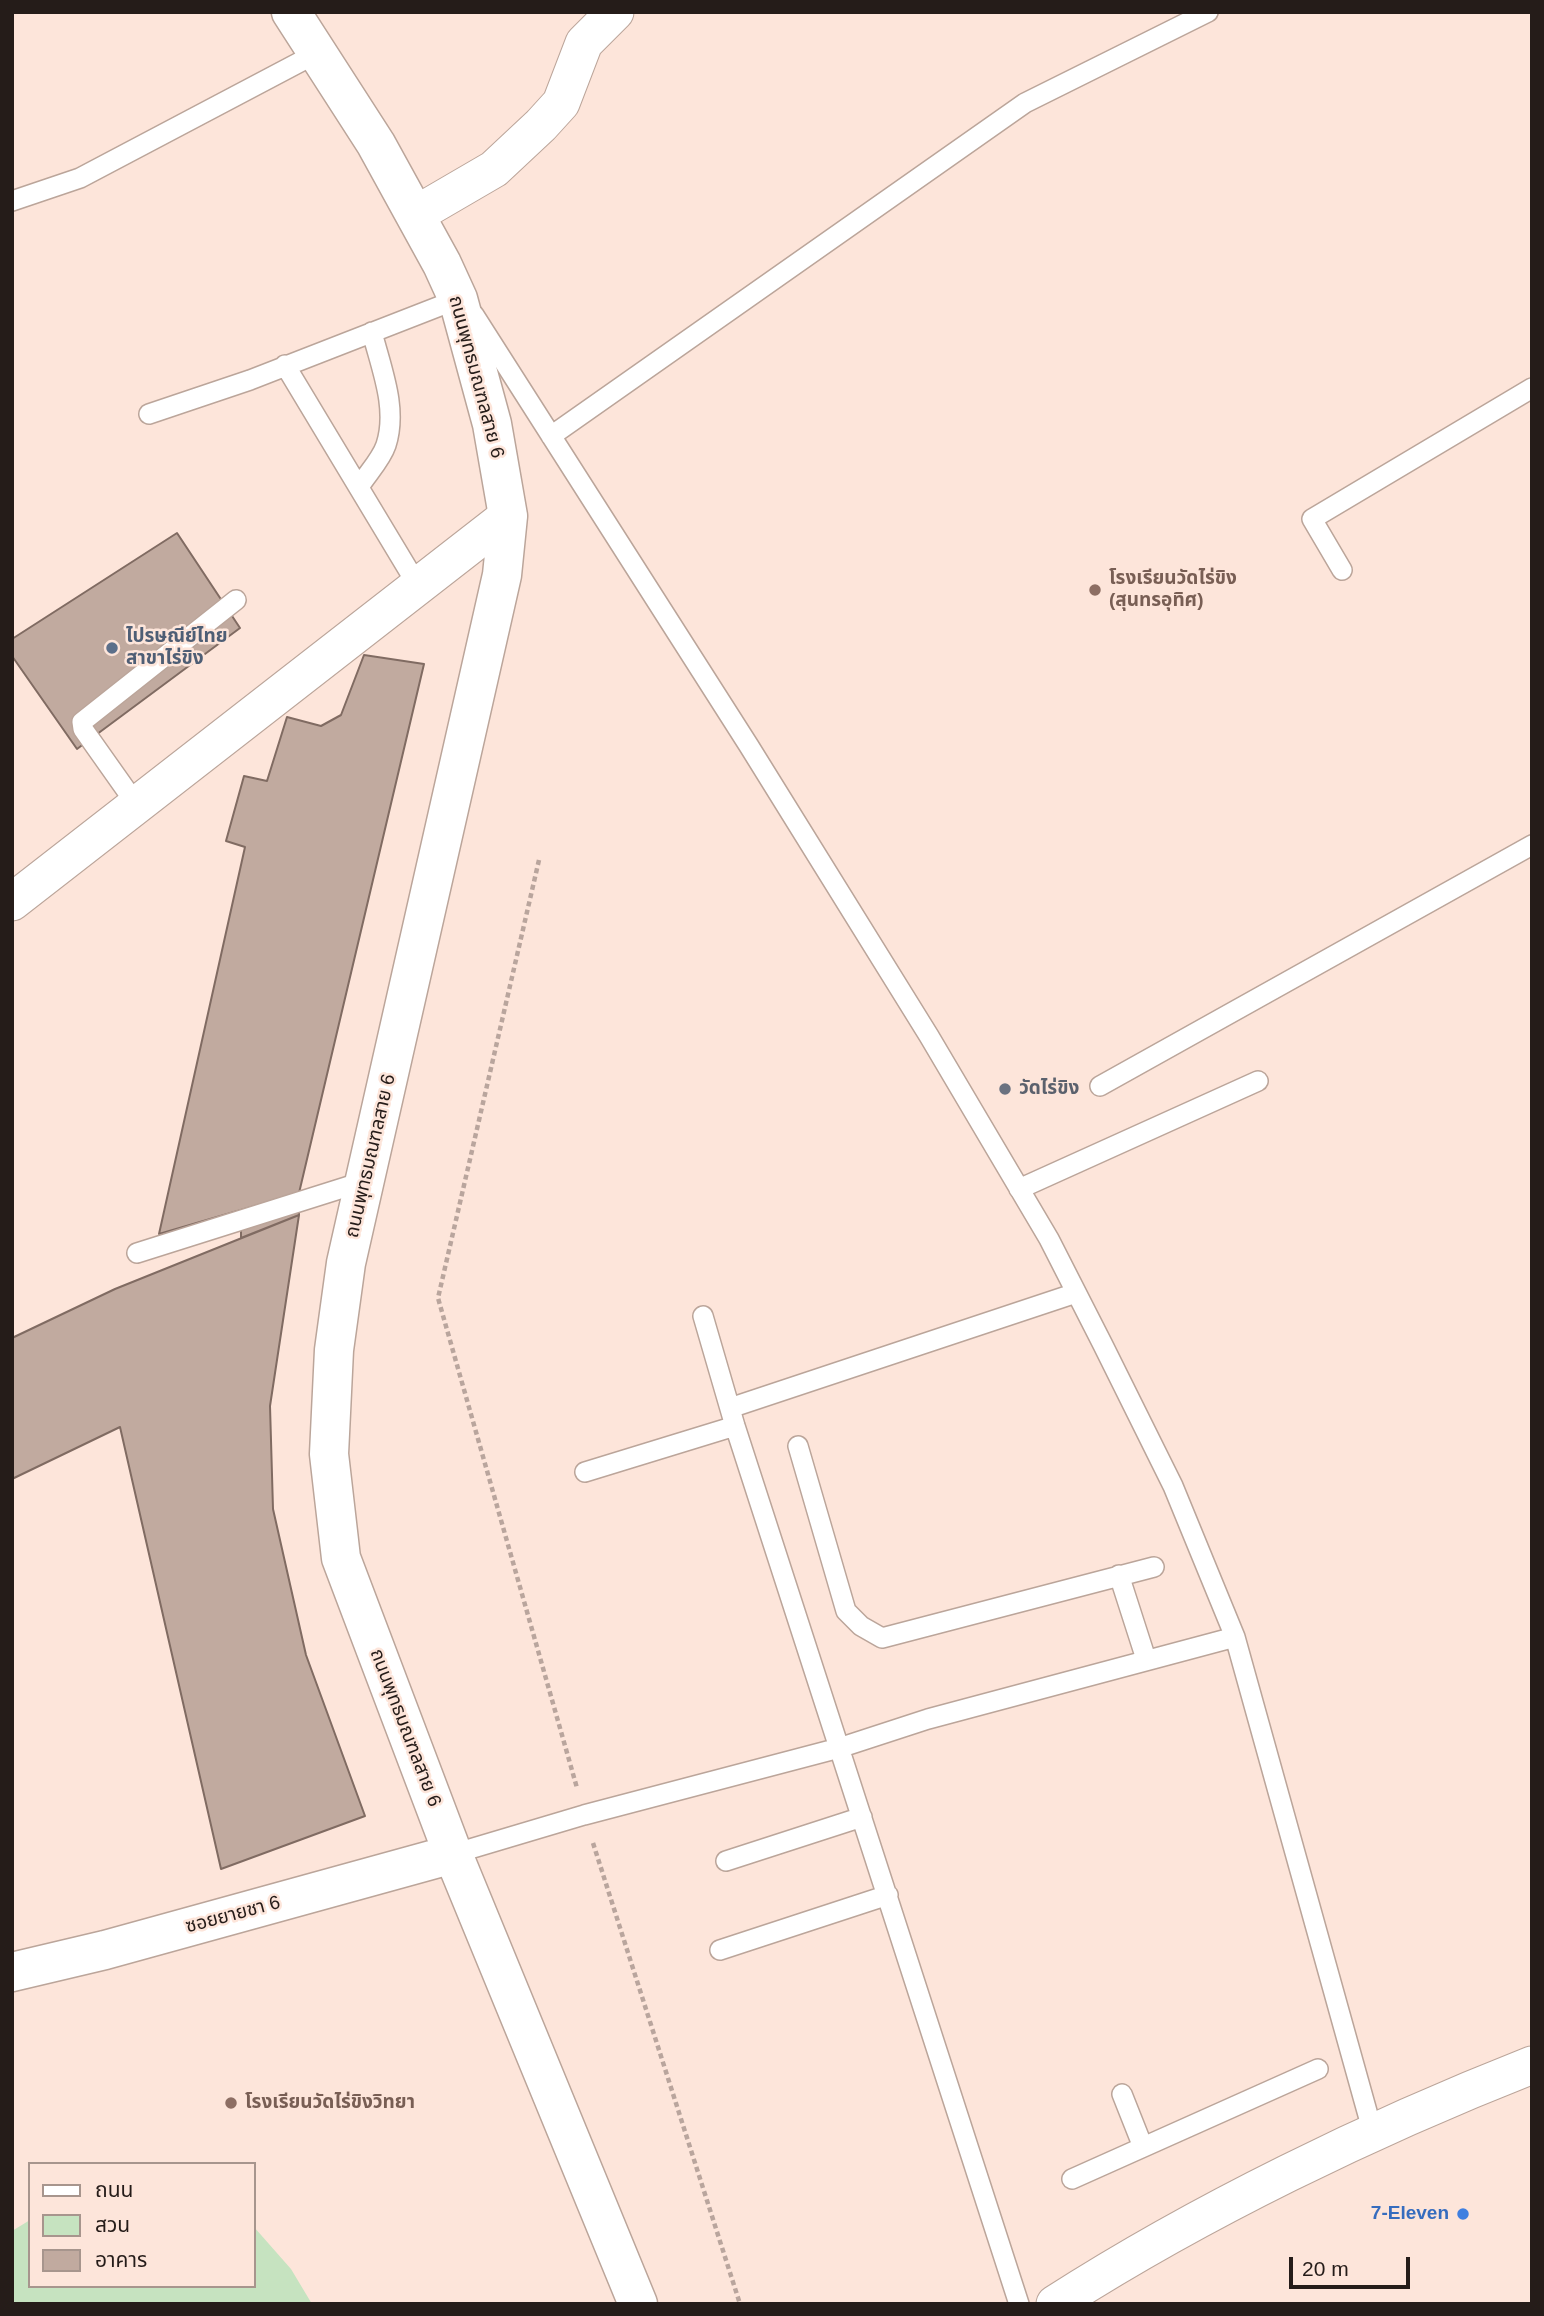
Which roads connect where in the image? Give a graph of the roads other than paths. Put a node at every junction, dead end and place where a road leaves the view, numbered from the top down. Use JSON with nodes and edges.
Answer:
{"nodes":[{"id":1,"x":291,"y":12,"type":"edge"},
{"id":2,"x":615,"y":12,"type":"edge"},
{"id":3,"x":1208,"y":12,"type":"edge"},
{"id":4,"x":317,"y":53,"type":"junction"},
{"id":5,"x":12,"y":201,"type":"edge"},
{"id":6,"x":415,"y":215,"type":"junction"},
{"id":7,"x":442,"y":264,"type":"junction"},
{"id":8,"x":458,"y":299,"type":"junction"},
{"id":9,"x":372,"y":332,"type":"junction"},
{"id":10,"x":285,"y":365,"type":"junction"},
{"id":11,"x":1532,"y":388,"type":"edge"},
{"id":12,"x":149,"y":414,"type":"dead end"},
{"id":13,"x":551,"y":436,"type":"junction"},
{"id":14,"x":359,"y":487,"type":"junction"},
{"id":15,"x":508,"y":516,"type":"junction"},
{"id":16,"x":1342,"y":570,"type":"dead end"},
{"id":17,"x":418,"y":586,"type":"junction"},
{"id":18,"x":236,"y":600,"type":"dead end"},
{"id":19,"x":136,"y":804,"type":"junction"},
{"id":20,"x":1532,"y":845,"type":"edge"},
{"id":21,"x":12,"y":901,"type":"edge"},
{"id":22,"x":1258,"y":1081,"type":"dead end"},
{"id":23,"x":1100,"y":1086,"type":"dead end"},
{"id":24,"x":365,"y":1181,"type":"junction"},
{"id":25,"x":1019,"y":1189,"type":"junction"},
{"id":26,"x":136,"y":1252,"type":"dead end"},
{"id":27,"x":1076,"y":1293,"type":"junction"},
{"id":28,"x":703,"y":1315,"type":"dead end"},
{"id":29,"x":733,"y":1417,"type":"junction"},
{"id":30,"x":798,"y":1446,"type":"dead end"},
{"id":31,"x":585,"y":1472,"type":"dead end"},
{"id":32,"x":1154,"y":1567,"type":"dead end"},
{"id":33,"x":1119,"y":1575,"type":"junction"},
{"id":34,"x":1236,"y":1637,"type":"junction"},
{"id":35,"x":1146,"y":1659,"type":"junction"},
{"id":36,"x":839,"y":1748,"type":"junction"},
{"id":37,"x":862,"y":1817,"type":"junction"},
{"id":38,"x":453,"y":1854,"type":"junction"},
{"id":39,"x":726,"y":1861,"type":"dead end"},
{"id":40,"x":888,"y":1895,"type":"junction"},
{"id":41,"x":720,"y":1950,"type":"dead end"},
{"id":42,"x":12,"y":1972,"type":"edge"},
{"id":43,"x":1532,"y":2065,"type":"edge"},
{"id":44,"x":1318,"y":2069,"type":"dead end"},
{"id":45,"x":1122,"y":2094,"type":"dead end"},
{"id":46,"x":1373,"y":2133,"type":"junction"},
{"id":47,"x":1143,"y":2147,"type":"junction"},
{"id":48,"x":1072,"y":2179,"type":"dead end"},
{"id":49,"x":638,"y":2304,"type":"edge"},
{"id":50,"x":1019,"y":2304,"type":"edge"},
{"id":51,"x":1055,"y":2304,"type":"edge"}],
"edges":[{"from":1,"to":4,"type":"main road","name":"ถนนพุทธมณฑลสาย 6"},
{"from":2,"to":6,"type":"street"},
{"from":3,"to":13,"type":"lane"},
{"from":4,"to":5,"type":"lane"},
{"from":4,"to":6,"type":"main road","name":"ถนนพุทธมณฑลสาย 6"},
{"from":6,"to":7,"type":"main road","name":"ถนนพุทธมณฑลสาย 6"},
{"from":7,"to":8,"type":"main road","name":"ถนนพุทธมณฑลสาย 6"},
{"from":7,"to":13,"type":"lane"},
{"from":8,"to":9,"type":"lane"},
{"from":8,"to":15,"type":"main road","name":"ถนนพุทธมณฑลสาย 6"},
{"from":9,"to":10,"type":"lane"},
{"from":9,"to":14,"type":"lane"},
{"from":10,"to":12,"type":"lane"},
{"from":10,"to":14,"type":"lane"},
{"from":11,"to":16,"type":"lane"},
{"from":13,"to":25,"type":"lane"},
{"from":14,"to":17,"type":"lane"},
{"from":15,"to":17,"type":"street"},
{"from":15,"to":24,"type":"main road","name":"ถนนพุทธมณฑลสาย 6"},
{"from":17,"to":19,"type":"street"},
{"from":18,"to":19,"type":"lane"},
{"from":19,"to":21,"type":"street"},
{"from":20,"to":23,"type":"lane"},
{"from":22,"to":25,"type":"lane"},
{"from":24,"to":26,"type":"lane"},
{"from":24,"to":38,"type":"main road","name":"ถนนพุทธมณฑลสาย 6"},
{"from":25,"to":27,"type":"lane"},
{"from":27,"to":29,"type":"lane"},
{"from":27,"to":34,"type":"lane"},
{"from":28,"to":29,"type":"lane"},
{"from":29,"to":31,"type":"lane"},
{"from":29,"to":36,"type":"lane"},
{"from":30,"to":33,"type":"lane"},
{"from":32,"to":33,"type":"lane"},
{"from":33,"to":35,"type":"lane"},
{"from":34,"to":35,"type":"lane"},
{"from":34,"to":46,"type":"lane"},
{"from":35,"to":36,"type":"lane"},
{"from":36,"to":37,"type":"lane"},
{"from":36,"to":38,"type":"lane"},
{"from":37,"to":39,"type":"lane"},
{"from":37,"to":40,"type":"lane"},
{"from":38,"to":42,"type":"main road","name":"ซอยยายชา 6"},
{"from":38,"to":49,"type":"main road","name":"ถนนพุทธมณฑลสาย 6"},
{"from":40,"to":41,"type":"lane"},
{"from":40,"to":50,"type":"lane"},
{"from":43,"to":46,"type":"street"},
{"from":44,"to":47,"type":"lane"},
{"from":45,"to":47,"type":"lane"},
{"from":46,"to":51,"type":"street"},
{"from":47,"to":48,"type":"lane"}]}
